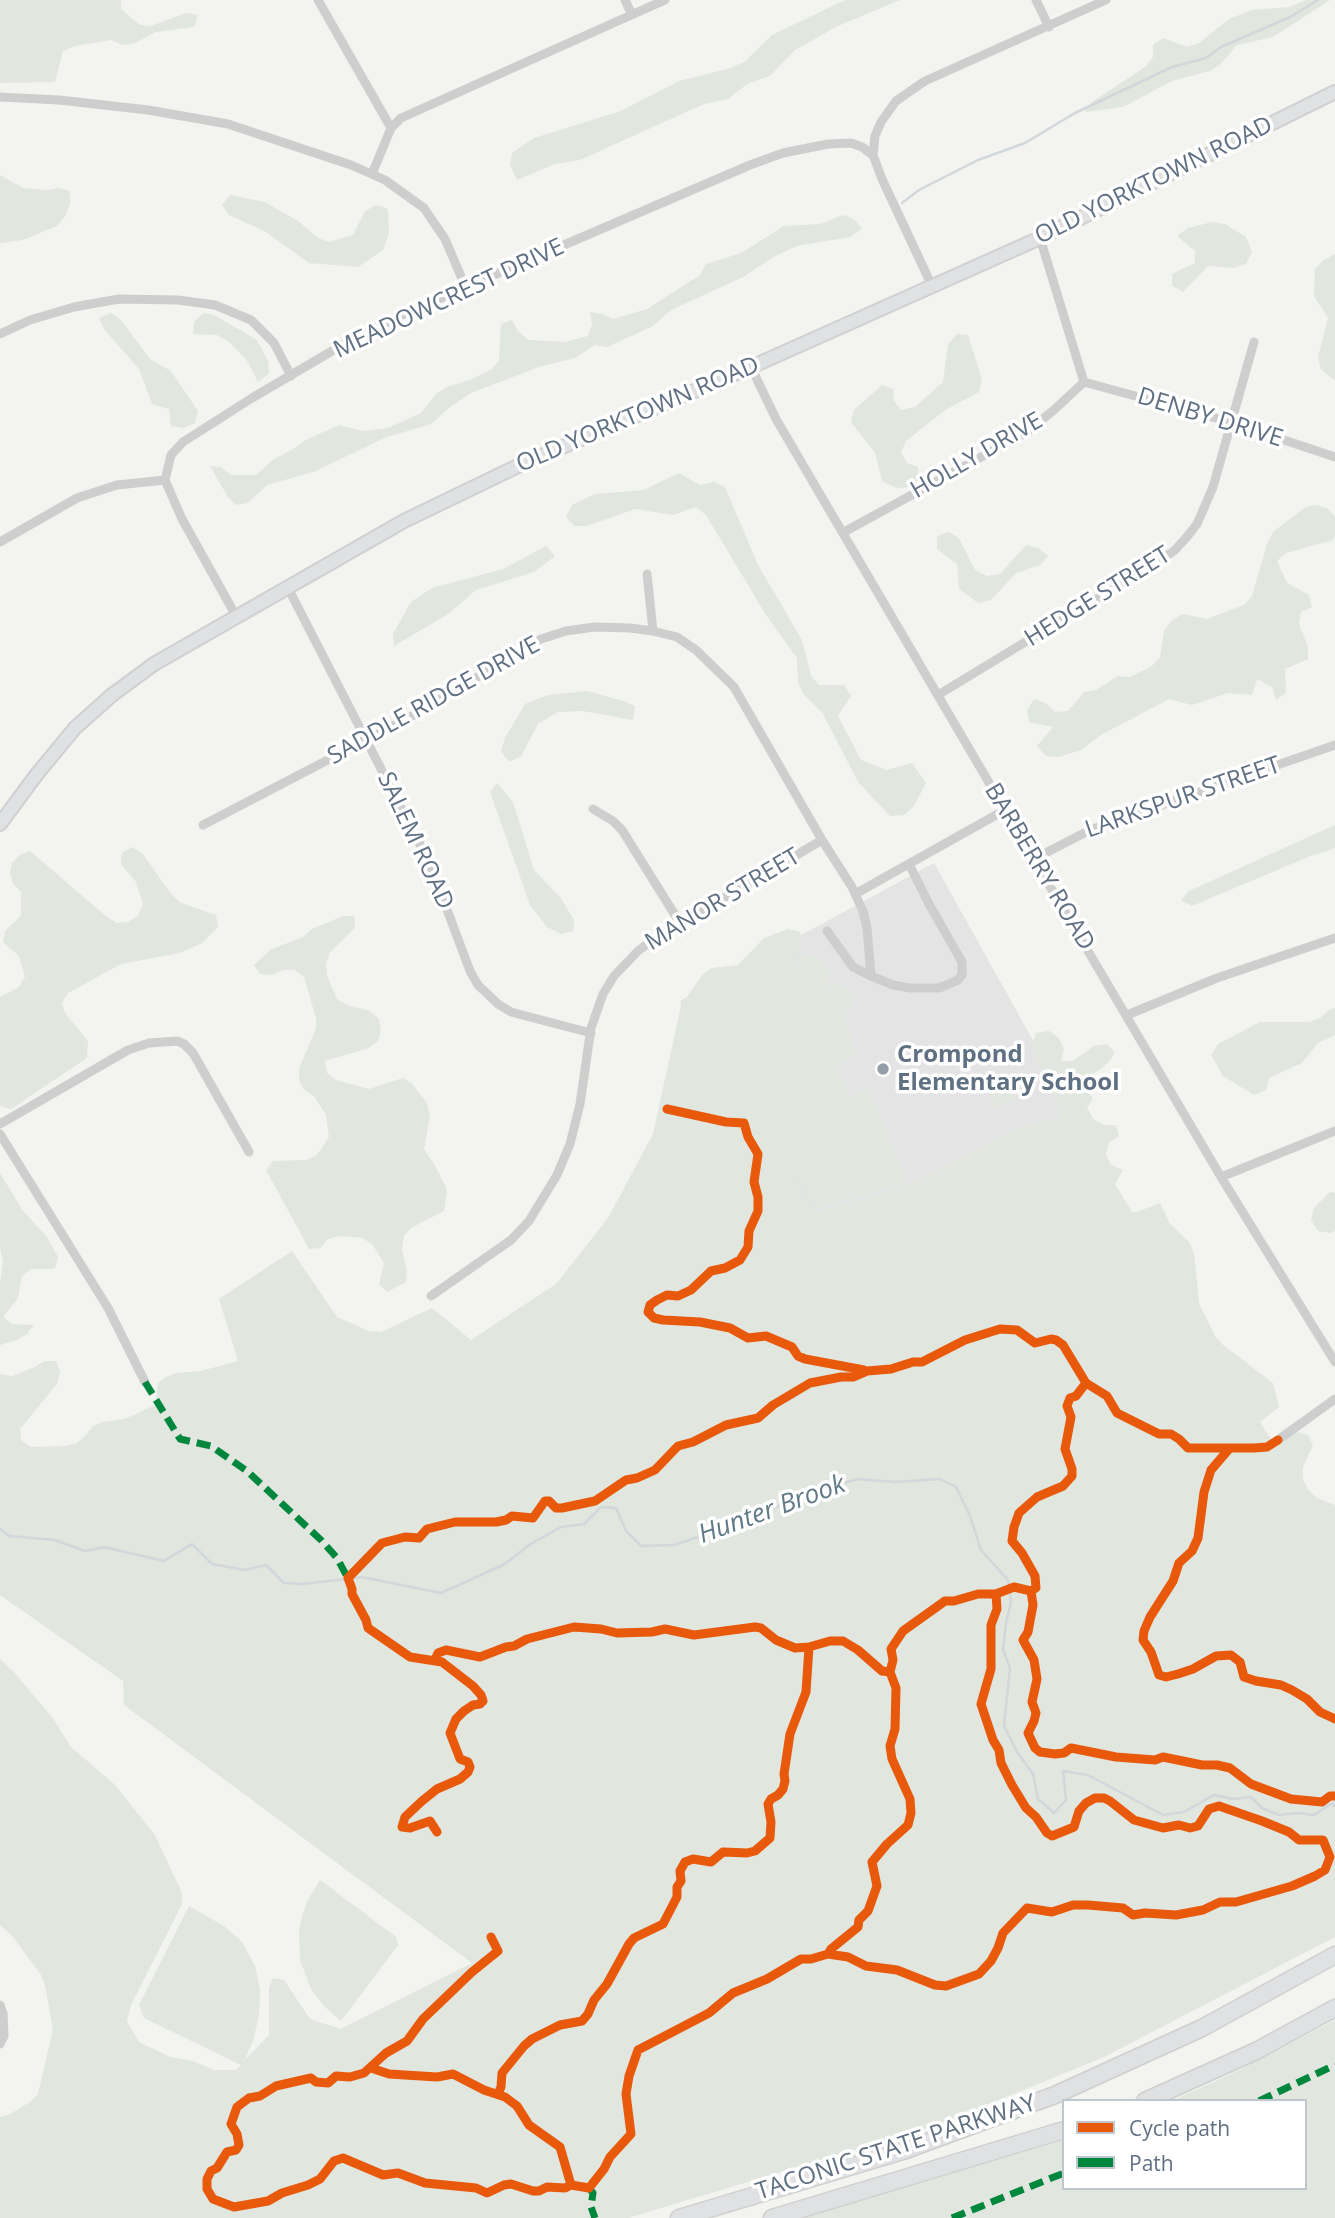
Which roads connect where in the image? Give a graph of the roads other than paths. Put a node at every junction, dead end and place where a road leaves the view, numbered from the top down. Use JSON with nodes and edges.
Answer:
{"nodes":[{"id":1,"x":318,"y":0,"type":"edge"},
{"id":2,"x":625,"y":0,"type":"edge"},
{"id":3,"x":665,"y":0,"type":"edge"},
{"id":4,"x":1036,"y":0,"type":"edge"},
{"id":5,"x":1107,"y":0,"type":"edge"},
{"id":6,"x":632,"y":15,"type":"junction"},
{"id":7,"x":1049,"y":27,"type":"junction"},
{"id":8,"x":1335,"y":92,"type":"edge"},
{"id":9,"x":0,"y":97,"type":"edge"},
{"id":10,"x":391,"y":128,"type":"junction"},
{"id":11,"x":873,"y":155,"type":"junction"},
{"id":12,"x":372,"y":174,"type":"junction"},
{"id":13,"x":1041,"y":239,"type":"junction"},
{"id":14,"x":932,"y":286,"type":"junction"},
{"id":15,"x":466,"y":288,"type":"junction"},
{"id":16,"x":0,"y":334,"type":"edge"},
{"id":17,"x":1254,"y":342,"type":"dead end"},
{"id":18,"x":751,"y":367,"type":"junction"},
{"id":19,"x":290,"y":376,"type":"junction"},
{"id":20,"x":1084,"y":382,"type":"junction"},
{"id":21,"x":1230,"y":422,"type":"junction"},
{"id":22,"x":1335,"y":457,"type":"edge"},
{"id":23,"x":165,"y":480,"type":"junction"},
{"id":24,"x":844,"y":532,"type":"junction"},
{"id":25,"x":0,"y":542,"type":"edge"},
{"id":26,"x":647,"y":574,"type":"dead end"},
{"id":27,"x":288,"y":588,"type":"junction"},
{"id":28,"x":236,"y":616,"type":"junction"},
{"id":29,"x":653,"y":631,"type":"junction"},
{"id":30,"x":938,"y":695,"type":"junction"},
{"id":31,"x":366,"y":741,"type":"junction"},
{"id":32,"x":1335,"y":745,"type":"edge"},
{"id":33,"x":593,"y":809,"type":"dead end"},
{"id":34,"x":1005,"y":810,"type":"junction"},
{"id":35,"x":0,"y":824,"type":"edge"},
{"id":36,"x":203,"y":825,"type":"dead end"},
{"id":37,"x":822,"y":840,"type":"junction"},
{"id":38,"x":1034,"y":859,"type":"junction"},
{"id":39,"x":909,"y":864,"type":"junction"},
{"id":40,"x":855,"y":894,"type":"junction"},
{"id":41,"x":680,"y":923,"type":"junction"},
{"id":42,"x":827,"y":931,"type":"dead end"},
{"id":43,"x":1335,"y":938,"type":"edge"},
{"id":44,"x":871,"y":976,"type":"junction"},
{"id":45,"x":1126,"y":1015,"type":"junction"},
{"id":46,"x":591,"y":1033,"type":"junction"},
{"id":47,"x":0,"y":1124,"type":"edge"},
{"id":48,"x":1335,"y":1131,"type":"edge"},
{"id":49,"x":0,"y":1134,"type":"edge"},
{"id":50,"x":249,"y":1152,"type":"dead end"},
{"id":51,"x":1221,"y":1177,"type":"junction"},
{"id":52,"x":431,"y":1296,"type":"dead end"},
{"id":53,"x":1335,"y":1362,"type":"edge"},
{"id":54,"x":145,"y":1382,"type":"dead end"},
{"id":55,"x":1335,"y":1399,"type":"edge"},
{"id":56,"x":1278,"y":1440,"type":"dead end"},
{"id":57,"x":1335,"y":1955,"type":"edge"},
{"id":58,"x":0,"y":2006,"type":"edge"},
{"id":59,"x":1335,"y":2008,"type":"edge"},
{"id":60,"x":0,"y":2044,"type":"edge"},
{"id":61,"x":1149,"y":2099,"type":"edge"},
{"id":62,"x":1062,"y":2131,"type":"edge"},
{"id":63,"x":679,"y":2218,"type":"edge"},
{"id":64,"x":772,"y":2218,"type":"edge"}],
"edges":[{"from":1,"to":10,"type":"street"},
{"from":2,"to":6,"type":"street"},
{"from":3,"to":6,"type":"street"},
{"from":4,"to":7,"type":"street"},
{"from":5,"to":7,"type":"street"},
{"from":6,"to":10,"type":"street"},
{"from":7,"to":11,"type":"street"},
{"from":8,"to":13,"type":"main road","name":"OLD YORKTOWN ROAD"},
{"from":9,"to":12,"type":"street"},
{"from":10,"to":12,"type":"street"},
{"from":11,"to":14,"type":"street"},
{"from":11,"to":15,"type":"street","name":"MEADOWCREST DRIVE"},
{"from":12,"to":15,"type":"street"},
{"from":13,"to":14,"type":"main road","name":"OLD YORKTOWN ROAD"},
{"from":13,"to":20,"type":"street"},
{"from":14,"to":18,"type":"main road","name":"OLD YORKTOWN ROAD"},
{"from":15,"to":19,"type":"street","name":"MEADOWCREST DRIVE"},
{"from":16,"to":19,"type":"street"},
{"from":17,"to":21,"type":"street","name":"HEDGE STREET"},
{"from":18,"to":24,"type":"street","name":"BARBERRY ROAD"},
{"from":18,"to":27,"type":"main road","name":"OLD YORKTOWN ROAD"},
{"from":19,"to":23,"type":"street","name":"MEADOWCREST DRIVE"},
{"from":20,"to":21,"type":"street","name":"DENBY DRIVE"},
{"from":20,"to":24,"type":"street","name":"HOLLY DRIVE"},
{"from":21,"to":22,"type":"street","name":"DENBY DRIVE"},
{"from":21,"to":30,"type":"street","name":"HEDGE STREET"},
{"from":23,"to":25,"type":"street"},
{"from":23,"to":28,"type":"street"},
{"from":24,"to":30,"type":"street","name":"BARBERRY ROAD"},
{"from":26,"to":29,"type":"street"},
{"from":27,"to":28,"type":"main road","name":"OLD YORKTOWN ROAD"},
{"from":27,"to":31,"type":"street","name":"SALEM ROAD"},
{"from":28,"to":35,"type":"main road","name":"OLD YORKTOWN ROAD"},
{"from":29,"to":31,"type":"street","name":"SADDLE RIDGE DRIVE"},
{"from":29,"to":37,"type":"street","name":"SADDLE RIDGE DRIVE"},
{"from":30,"to":34,"type":"street","name":"BARBERRY ROAD"},
{"from":31,"to":36,"type":"street","name":"SADDLE RIDGE DRIVE"},
{"from":31,"to":46,"type":"street","name":"SALEM ROAD"},
{"from":32,"to":38,"type":"street","name":"LARKSPUR STREET"},
{"from":33,"to":41,"type":"street"},
{"from":34,"to":38,"type":"street","name":"BARBERRY ROAD"},
{"from":34,"to":39,"type":"street"},
{"from":37,"to":40,"type":"street","name":"MANOR STREET"},
{"from":37,"to":41,"type":"street","name":"MANOR STREET"},
{"from":38,"to":45,"type":"street","name":"BARBERRY ROAD"},
{"from":39,"to":40,"type":"street"},
{"from":39,"to":44,"type":"street"},
{"from":40,"to":44,"type":"street","name":"MANOR STREET"},
{"from":41,"to":46,"type":"street","name":"MANOR STREET"},
{"from":42,"to":44,"type":"street"},
{"from":43,"to":45,"type":"street"},
{"from":45,"to":51,"type":"street","name":"BARBERRY ROAD"},
{"from":46,"to":52,"type":"street","name":"MANOR STREET"},
{"from":47,"to":50,"type":"street"},
{"from":48,"to":51,"type":"street"},
{"from":49,"to":54,"type":"street"},
{"from":51,"to":53,"type":"street","name":"BARBERRY ROAD"},
{"from":55,"to":56,"type":"street"},
{"from":57,"to":63,"type":"highway","name":"TACONIC STATE PARKWAY"},
{"from":58,"to":60,"type":"street"},
{"from":59,"to":61,"type":"highway"},
{"from":62,"to":64,"type":"highway","name":"TACONIC STATE PARKWAY"}]}
